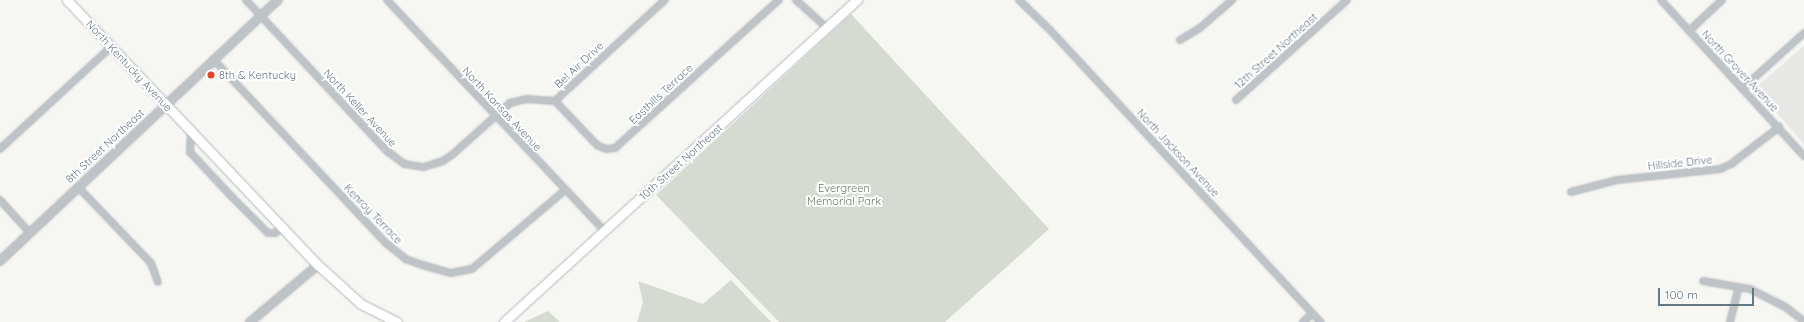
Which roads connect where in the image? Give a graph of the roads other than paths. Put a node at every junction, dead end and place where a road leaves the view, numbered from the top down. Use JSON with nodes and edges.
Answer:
{"nodes":[{"id":1,"x":67,"y":0,"type":"edge"},
{"id":2,"x":246,"y":0,"type":"edge"},
{"id":3,"x":278,"y":0,"type":"edge"},
{"id":4,"x":387,"y":0,"type":"edge"},
{"id":5,"x":665,"y":0,"type":"edge"},
{"id":6,"x":779,"y":0,"type":"edge"},
{"id":7,"x":796,"y":0,"type":"edge"},
{"id":8,"x":857,"y":0,"type":"edge"},
{"id":9,"x":1019,"y":0,"type":"edge"},
{"id":10,"x":1232,"y":0,"type":"edge"},
{"id":11,"x":1347,"y":0,"type":"edge"},
{"id":12,"x":1661,"y":0,"type":"edge"},
{"id":13,"x":1722,"y":0,"type":"edge"},
{"id":14,"x":261,"y":16,"type":"junction"},
{"id":15,"x":826,"y":28,"type":"junction"},
{"id":16,"x":1689,"y":31,"type":"junction"},
{"id":17,"x":1804,"y":33,"type":"edge"},
{"id":18,"x":1180,"y":40,"type":"dead end"},
{"id":19,"x":111,"y":47,"type":"junction"},
{"id":20,"x":213,"y":60,"type":"junction"},
{"id":21,"x":1742,"y":88,"type":"junction"},
{"id":22,"x":1236,"y":100,"type":"dead end"},
{"id":23,"x":555,"y":102,"type":"junction"},
{"id":24,"x":165,"y":104,"type":"junction"},
{"id":25,"x":495,"y":116,"type":"junction"},
{"id":26,"x":1779,"y":127,"type":"junction"},
{"id":27,"x":191,"y":132,"type":"junction"},
{"id":28,"x":0,"y":149,"type":"edge"},
{"id":29,"x":1804,"y":156,"type":"edge"},
{"id":30,"x":78,"y":187,"type":"junction"},
{"id":31,"x":565,"y":190,"type":"junction"},
{"id":32,"x":1571,"y":192,"type":"dead end"},
{"id":33,"x":0,"y":200,"type":"edge"},
{"id":34,"x":283,"y":228,"type":"junction"},
{"id":35,"x":604,"y":230,"type":"junction"},
{"id":36,"x":30,"y":232,"type":"junction"},
{"id":37,"x":0,"y":261,"type":"edge"},
{"id":38,"x":318,"y":265,"type":"junction"},
{"id":39,"x":1703,"y":281,"type":"dead end"},
{"id":40,"x":158,"y":282,"type":"dead end"},
{"id":41,"x":1739,"y":287,"type":"junction"},
{"id":42,"x":1312,"y":314,"type":"junction"},
{"id":43,"x":1804,"y":321,"type":"edge"},
{"id":44,"x":250,"y":322,"type":"edge"},
{"id":45,"x":397,"y":322,"type":"edge"},
{"id":46,"x":504,"y":322,"type":"edge"},
{"id":47,"x":1303,"y":322,"type":"edge"},
{"id":48,"x":1320,"y":322,"type":"edge"},
{"id":49,"x":1730,"y":322,"type":"edge"}],
"edges":[{"from":1,"to":19,"type":"main road","name":"North Kentucky Avenue"},
{"from":2,"to":14,"type":"street","name":"North Keller Avenue"},
{"from":3,"to":14,"type":"street","name":"8th Street Northeast"},
{"from":4,"to":25,"type":"street","name":"North Kansas Avenue"},
{"from":5,"to":23,"type":"street","name":"Bel Air Drive"},
{"from":6,"to":23,"type":"street","name":"Easthills Terrace"},
{"from":7,"to":15,"type":"street"},
{"from":8,"to":15,"type":"main road","name":"10th Street Northeast"},
{"from":9,"to":42,"type":"street","name":"North Jackson Avenue"},
{"from":10,"to":18,"type":"street"},
{"from":11,"to":22,"type":"street","name":"12th Street Northeast"},
{"from":12,"to":16,"type":"street","name":"North Grover Avenue"},
{"from":13,"to":16,"type":"street"},
{"from":14,"to":20,"type":"street","name":"8th Street Northeast"},
{"from":14,"to":25,"type":"street","name":"North Keller Avenue"},
{"from":15,"to":35,"type":"main road","name":"10th Street Northeast"},
{"from":16,"to":21,"type":"street","name":"North Grover Avenue"},
{"from":17,"to":21,"type":"street"},
{"from":19,"to":24,"type":"main road","name":"North Kentucky Avenue"},
{"from":19,"to":28,"type":"street"},
{"from":20,"to":24,"type":"street","name":"8th Street Northeast"},
{"from":20,"to":31,"type":"street","name":"Kenroy Terrace"},
{"from":21,"to":26,"type":"street","name":"North Grover Avenue"},
{"from":23,"to":25,"type":"street","name":"Bel Air Drive"},
{"from":24,"to":27,"type":"main road","name":"North Kentucky Avenue"},
{"from":24,"to":30,"type":"street","name":"8th Street Northeast"},
{"from":25,"to":31,"type":"street","name":"North Kansas Avenue"},
{"from":26,"to":29,"type":"street","name":"North Grover Avenue"},
{"from":26,"to":32,"type":"street","name":"Hillside Drive"},
{"from":27,"to":34,"type":"main road","name":"North Kentucky Avenue"},
{"from":27,"to":34,"type":"street"},
{"from":30,"to":36,"type":"street","name":"8th Street Northeast"},
{"from":30,"to":40,"type":"street"},
{"from":31,"to":35,"type":"street","name":"North Kansas Avenue"},
{"from":33,"to":36,"type":"street"},
{"from":34,"to":38,"type":"main road","name":"North Kentucky Avenue"},
{"from":35,"to":46,"type":"main road","name":"10th Street Northeast"},
{"from":36,"to":37,"type":"street","name":"8th Street Northeast"},
{"from":38,"to":44,"type":"street"},
{"from":38,"to":45,"type":"main road","name":"North Kentucky Avenue"},
{"from":39,"to":41,"type":"street"},
{"from":41,"to":43,"type":"street"},
{"from":41,"to":49,"type":"street"},
{"from":42,"to":47,"type":"street"},
{"from":42,"to":48,"type":"street","name":"North Jackson Avenue"}]}
